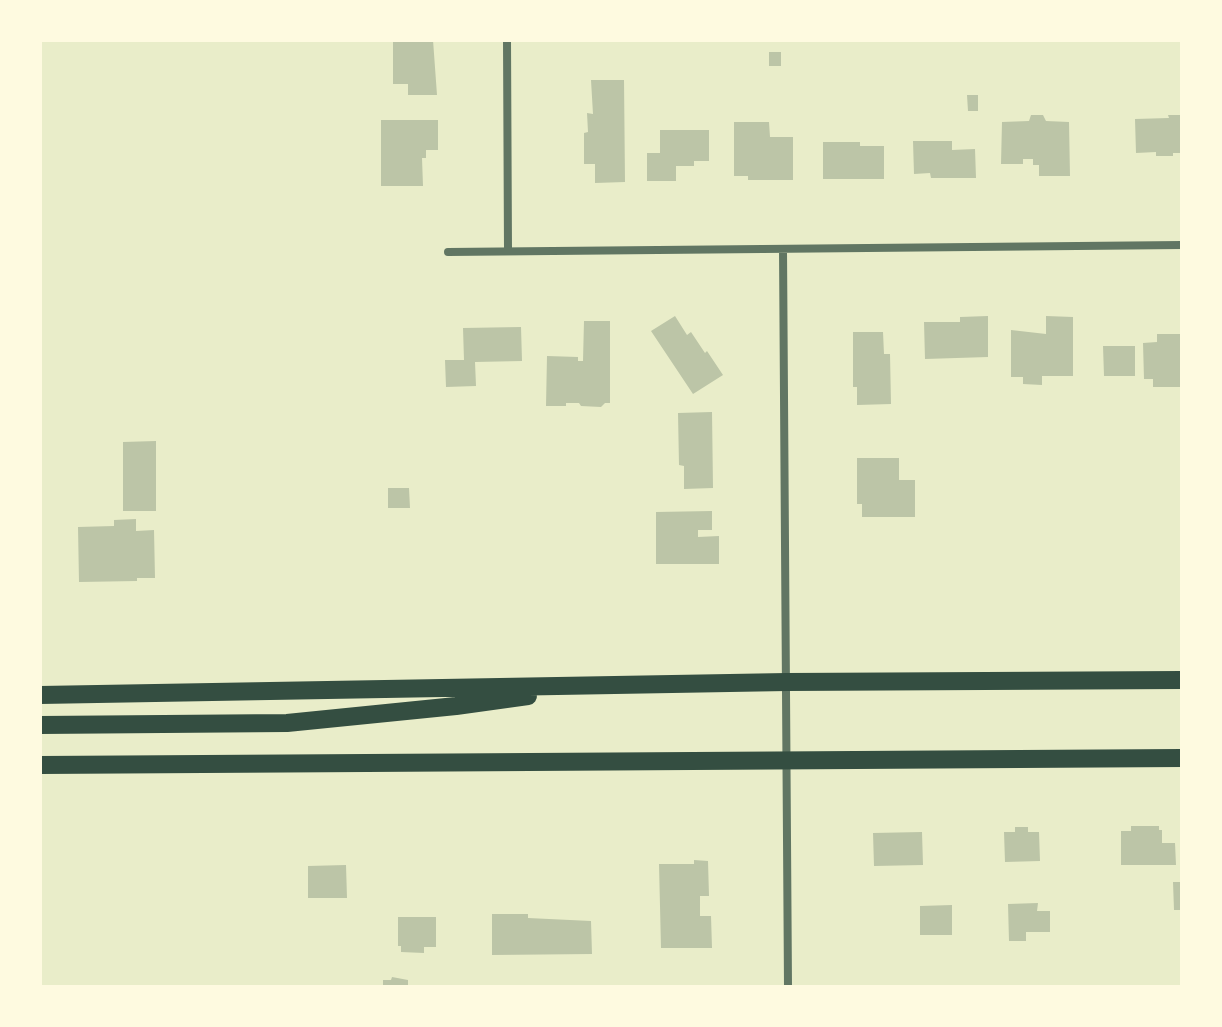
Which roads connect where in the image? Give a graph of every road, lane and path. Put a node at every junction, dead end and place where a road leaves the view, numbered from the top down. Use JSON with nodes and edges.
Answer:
{"nodes":[{"id":1,"x":507,"y":40,"type":"edge"},
{"id":2,"x":1182,"y":245,"type":"edge"},
{"id":3,"x":783,"y":249,"type":"junction"},
{"id":4,"x":508,"y":251,"type":"junction"},
{"id":5,"x":448,"y":252,"type":"dead end"},
{"id":6,"x":1182,"y":680,"type":"edge"},
{"id":7,"x":787,"y":682,"type":"junction"},
{"id":8,"x":602,"y":685,"type":"junction"},
{"id":9,"x":40,"y":695,"type":"edge"},
{"id":10,"x":40,"y":725,"type":"edge"},
{"id":11,"x":1182,"y":758,"type":"edge"},
{"id":12,"x":785,"y":762,"type":"junction"},
{"id":13,"x":40,"y":765,"type":"edge"},
{"id":14,"x":788,"y":987,"type":"edge"}],
"edges":[{"from":1,"to":4,"type":"street"},
{"from":2,"to":3,"type":"street"},
{"from":3,"to":4,"type":"street"},
{"from":3,"to":7,"type":"street"},
{"from":4,"to":5,"type":"street"},
{"from":6,"to":7,"type":"main road"},
{"from":7,"to":8,"type":"main road"},
{"from":7,"to":12,"type":"street"},
{"from":8,"to":9,"type":"main road"},
{"from":8,"to":10,"type":"main road"},
{"from":11,"to":12,"type":"main road"},
{"from":12,"to":13,"type":"main road"},
{"from":12,"to":14,"type":"street"}]}
